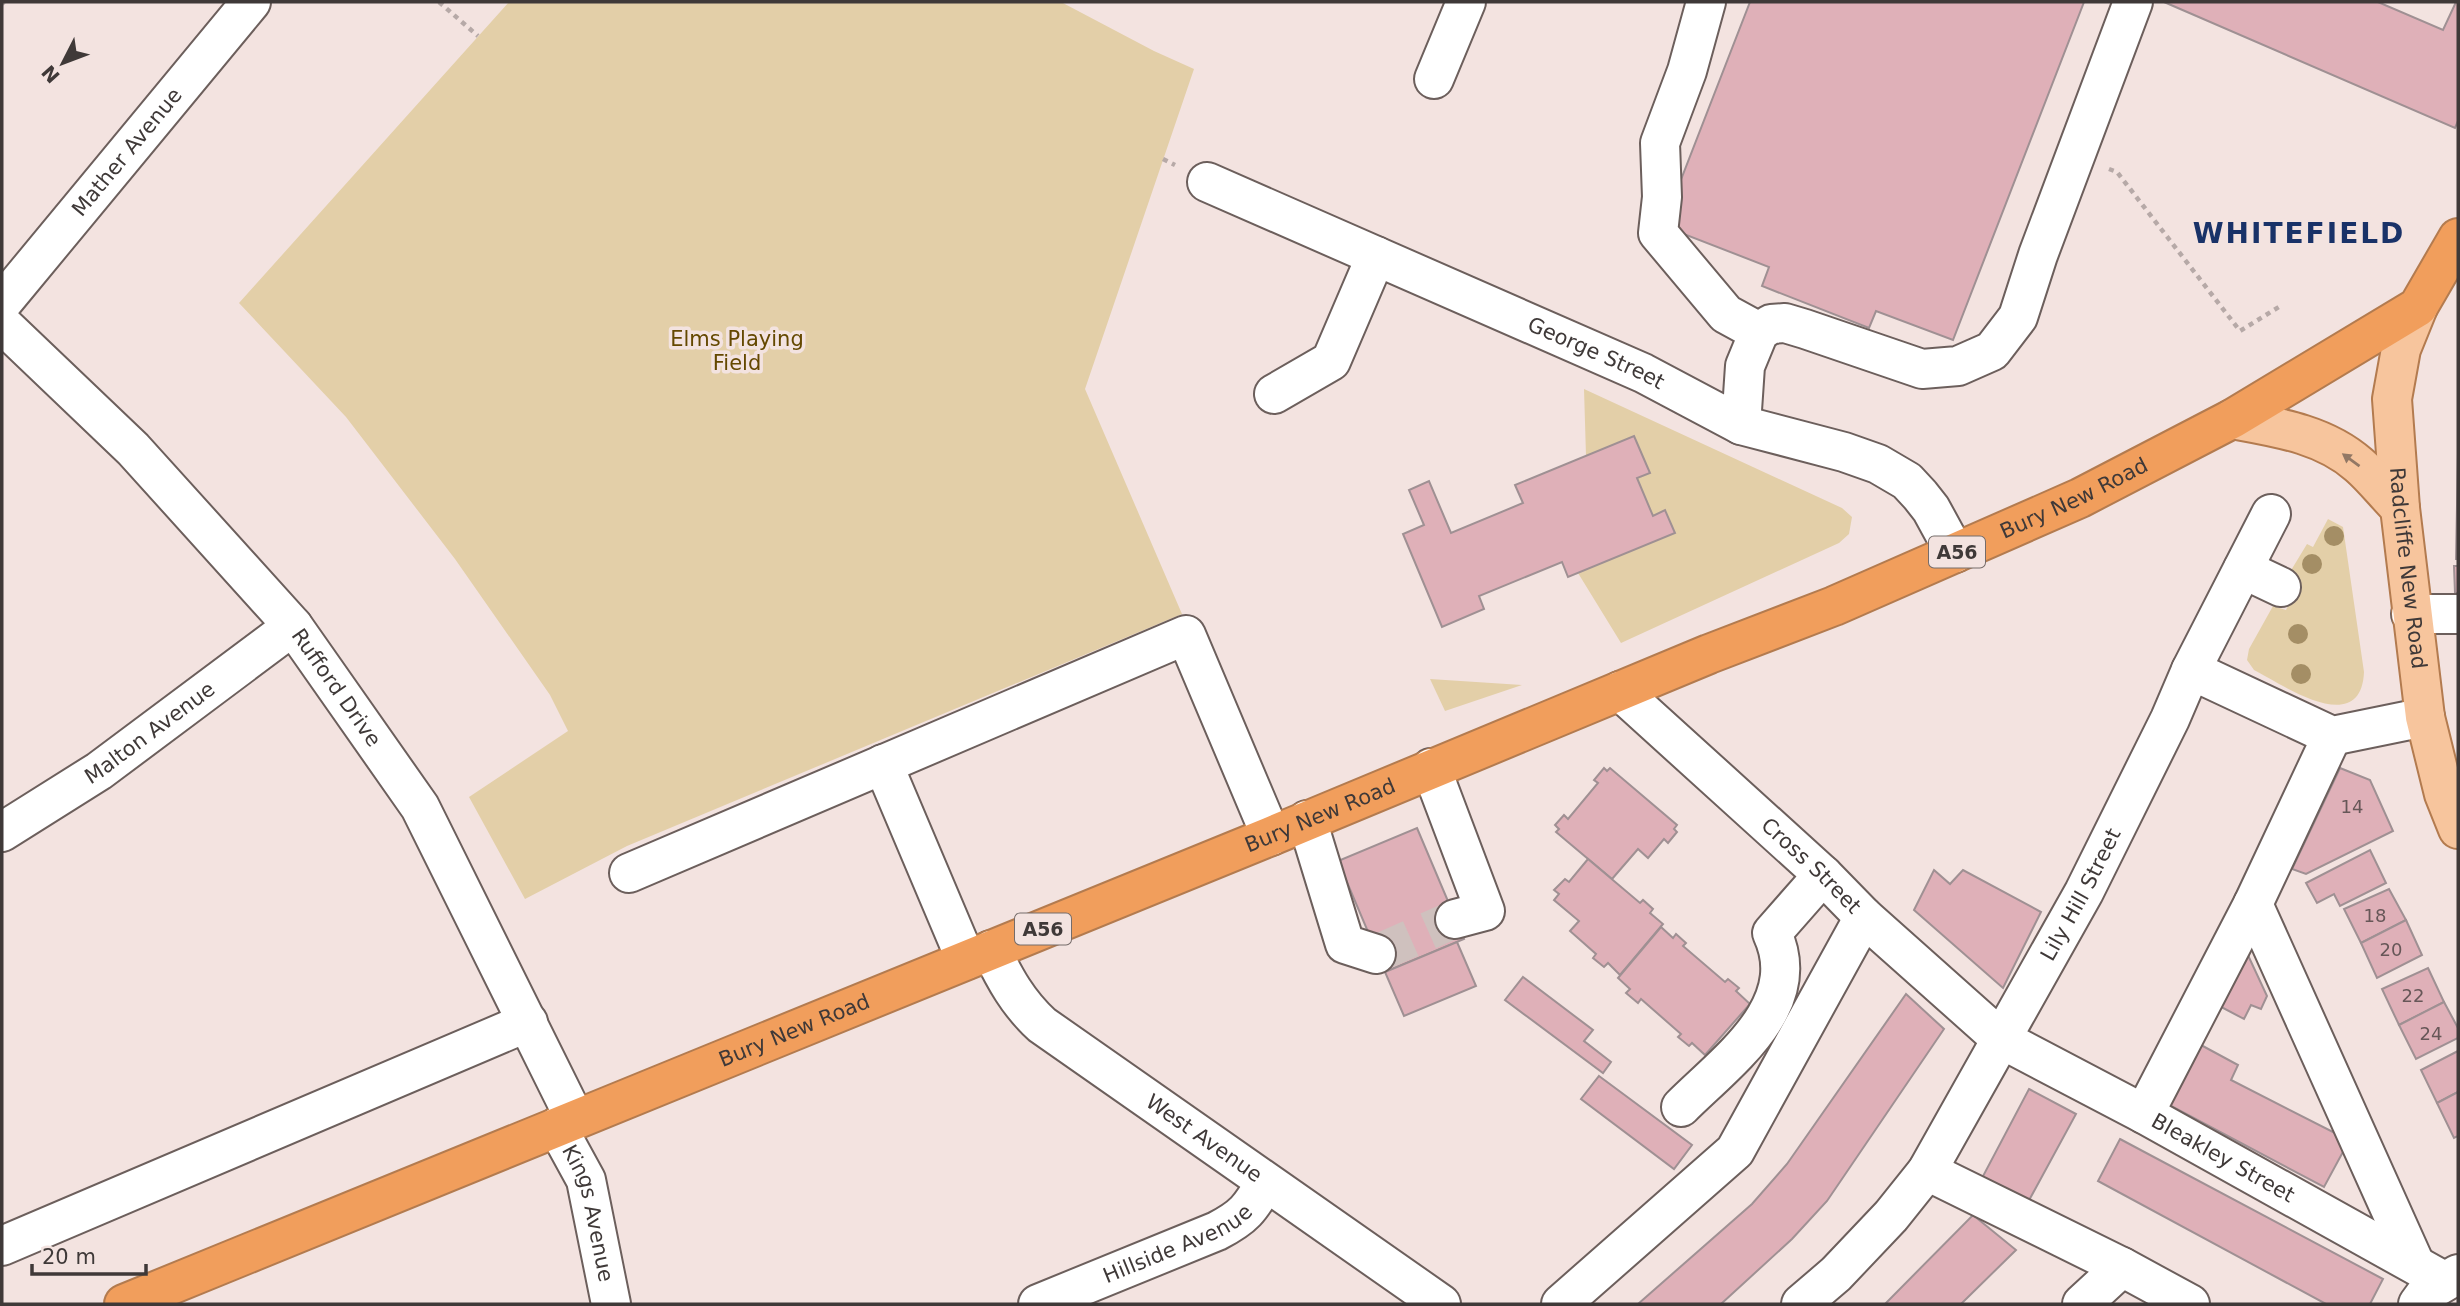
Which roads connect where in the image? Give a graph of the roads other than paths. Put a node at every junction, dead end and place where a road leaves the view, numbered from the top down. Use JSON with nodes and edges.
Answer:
{"nodes":[{"id":1,"x":251,"y":2,"type":"edge"},
{"id":2,"x":1466,"y":2,"type":"edge"},
{"id":3,"x":1706,"y":2,"type":"edge"},
{"id":4,"x":2133,"y":2,"type":"edge"},
{"id":5,"x":1434,"y":79,"type":"dead end"},
{"id":6,"x":1208,"y":182,"type":"dead end"},
{"id":7,"x":2458,"y":238,"type":"edge"},
{"id":8,"x":1376,"y":256,"type":"junction"},
{"id":9,"x":2,"y":303,"type":"edge"},
{"id":10,"x":2418,"y":307,"type":"junction"},
{"id":11,"x":2,"y":324,"type":"edge"},
{"id":12,"x":1759,"y":332,"type":"junction"},
{"id":13,"x":1274,"y":394,"type":"dead end"},
{"id":14,"x":2232,"y":419,"type":"junction"},
{"id":15,"x":1741,"y":425,"type":"junction"},
{"id":16,"x":2400,"y":508,"type":"junction"},
{"id":17,"x":2271,"y":514,"type":"dead end"},
{"id":18,"x":1955,"y":553,"type":"junction"},
{"id":19,"x":2243,"y":569,"type":"junction"},
{"id":20,"x":2281,"y":587,"type":"dead end"},
{"id":21,"x":2411,"y":614,"type":"junction"},
{"id":22,"x":2458,"y":614,"type":"edge"},
{"id":23,"x":293,"y":626,"type":"junction"},
{"id":24,"x":2191,"y":670,"type":"junction"},
{"id":25,"x":1620,"y":691,"type":"junction"},
{"id":26,"x":2425,"y":718,"type":"junction"},
{"id":27,"x":2332,"y":736,"type":"junction"},
{"id":28,"x":883,"y":764,"type":"junction"},
{"id":29,"x":1430,"y":768,"type":"junction"},
{"id":30,"x":1307,"y":820,"type":"junction"},
{"id":31,"x":2458,"y":829,"type":"edge"},
{"id":32,"x":2,"y":832,"type":"edge"},
{"id":33,"x":1271,"y":836,"type":"junction"},
{"id":34,"x":629,"y":873,"type":"dead end"},
{"id":35,"x":1823,"y":875,"type":"junction"},
{"id":36,"x":2253,"y":904,"type":"junction"},
{"id":37,"x":1864,"y":917,"type":"junction"},
{"id":38,"x":1455,"y":919,"type":"tunnel mouth"},
{"id":39,"x":1377,"y":954,"type":"tunnel mouth"},
{"id":40,"x":979,"y":955,"type":"junction"},
{"id":41,"x":528,"y":1022,"type":"junction"},
{"id":42,"x":2001,"y":1039,"type":"junction"},
{"id":43,"x":1681,"y":1107,"type":"dead end"},
{"id":44,"x":2144,"y":1114,"type":"junction"},
{"id":45,"x":566,"y":1123,"type":"junction"},
{"id":46,"x":1927,"y":1171,"type":"junction"},
{"id":47,"x":1265,"y":1183,"type":"junction"},
{"id":48,"x":2,"y":1246,"type":"edge"},
{"id":49,"x":2122,"y":1267,"type":"junction"},
{"id":50,"x":2436,"y":1286,"type":"edge"},
{"id":51,"x":124,"y":1304,"type":"edge"},
{"id":52,"x":611,"y":1304,"type":"edge"},
{"id":53,"x":1038,"y":1304,"type":"edge"},
{"id":54,"x":1441,"y":1304,"type":"edge"},
{"id":55,"x":1561,"y":1304,"type":"edge"},
{"id":56,"x":1801,"y":1304,"type":"edge"},
{"id":57,"x":2082,"y":1304,"type":"edge"},
{"id":58,"x":2190,"y":1304,"type":"edge"}],
"edges":[{"from":1,"to":9,"type":"street","name":"Mather Avenue"},
{"from":2,"to":5,"type":"street"},
{"from":3,"to":12,"type":"street"},
{"from":4,"to":12,"type":"street"},
{"from":6,"to":8,"type":"street","name":"George Street"},
{"from":7,"to":10,"type":"highway","name":"Bury New Road","number":"A56"},
{"from":8,"to":13,"type":"street"},
{"from":8,"to":15,"type":"street","name":"George Street"},
{"from":10,"to":14,"type":"highway","name":"Bury New Road","number":"A56"},
{"from":10,"to":16,"type":"main road","name":"Radcliffe New Road"},
{"from":11,"to":23,"type":"street","name":"Rufford Drive"},
{"from":12,"to":15,"type":"street"},
{"from":16,"to":14,"type":"main road","one_way":true},
{"from":14,"to":18,"type":"highway","name":"Bury New Road","number":"A56"},
{"from":15,"to":18,"type":"street","name":"George Street"},
{"from":16,"to":21,"type":"main road","name":"Radcliffe New Road"},
{"from":17,"to":19,"type":"street","name":"Lily Hill Street"},
{"from":18,"to":25,"type":"highway","name":"Bury New Road","number":"A56"},
{"from":19,"to":20,"type":"street"},
{"from":19,"to":24,"type":"street","name":"Lily Hill Street"},
{"from":21,"to":22,"type":"street"},
{"from":21,"to":26,"type":"main road","name":"Radcliffe New Road"},
{"from":23,"to":32,"type":"street","name":"Malton Avenue"},
{"from":23,"to":41,"type":"street","name":"Rufford Drive"},
{"from":24,"to":27,"type":"street"},
{"from":24,"to":42,"type":"street","name":"Lily Hill Street"},
{"from":25,"to":29,"type":"highway","name":"Bury New Road","number":"A56"},
{"from":25,"to":35,"type":"street","name":"Cross Street"},
{"from":26,"to":27,"type":"street"},
{"from":26,"to":31,"type":"main road","name":"Radcliffe New Road"},
{"from":27,"to":36,"type":"street"},
{"from":28,"to":33,"type":"street"},
{"from":28,"to":34,"type":"street"},
{"from":28,"to":40,"type":"street","name":"West Avenue"},
{"from":29,"to":30,"type":"highway","name":"Bury New Road","number":"A56"},
{"from":29,"to":38,"type":"street"},
{"from":30,"to":33,"type":"highway","name":"Bury New Road","number":"A56"},
{"from":30,"to":39,"type":"street"},
{"from":33,"to":40,"type":"highway","name":"Bury New Road","number":"A56"},
{"from":35,"to":37,"type":"street","name":"Cross Street"},
{"from":35,"to":43,"type":"street"},
{"from":36,"to":44,"type":"street"},
{"from":36,"to":50,"type":"street"},
{"from":37,"to":42,"type":"street","name":"Cross Street"},
{"from":37,"to":55,"type":"street"},
{"from":40,"to":45,"type":"highway","name":"Bury New Road","number":"A56"},
{"from":40,"to":47,"type":"street","name":"West Avenue"},
{"from":41,"to":45,"type":"street","name":"Rufford Drive"},
{"from":41,"to":48,"type":"street"},
{"from":42,"to":44,"type":"street","name":"Bleakley Street"},
{"from":42,"to":46,"type":"street","name":"Lily Hill Street"},
{"from":44,"to":50,"type":"street","name":"Bleakley Street"},
{"from":45,"to":51,"type":"highway","name":"Bury New Road","number":"A56"},
{"from":45,"to":52,"type":"street","name":"Kings Avenue"},
{"from":46,"to":49,"type":"street"},
{"from":46,"to":56,"type":"street","name":"Lily Hill Street"},
{"from":47,"to":53,"type":"street","name":"Hillside Avenue"},
{"from":47,"to":54,"type":"street","name":"West Avenue"},
{"from":49,"to":57,"type":"street"},
{"from":49,"to":58,"type":"street"}]}
